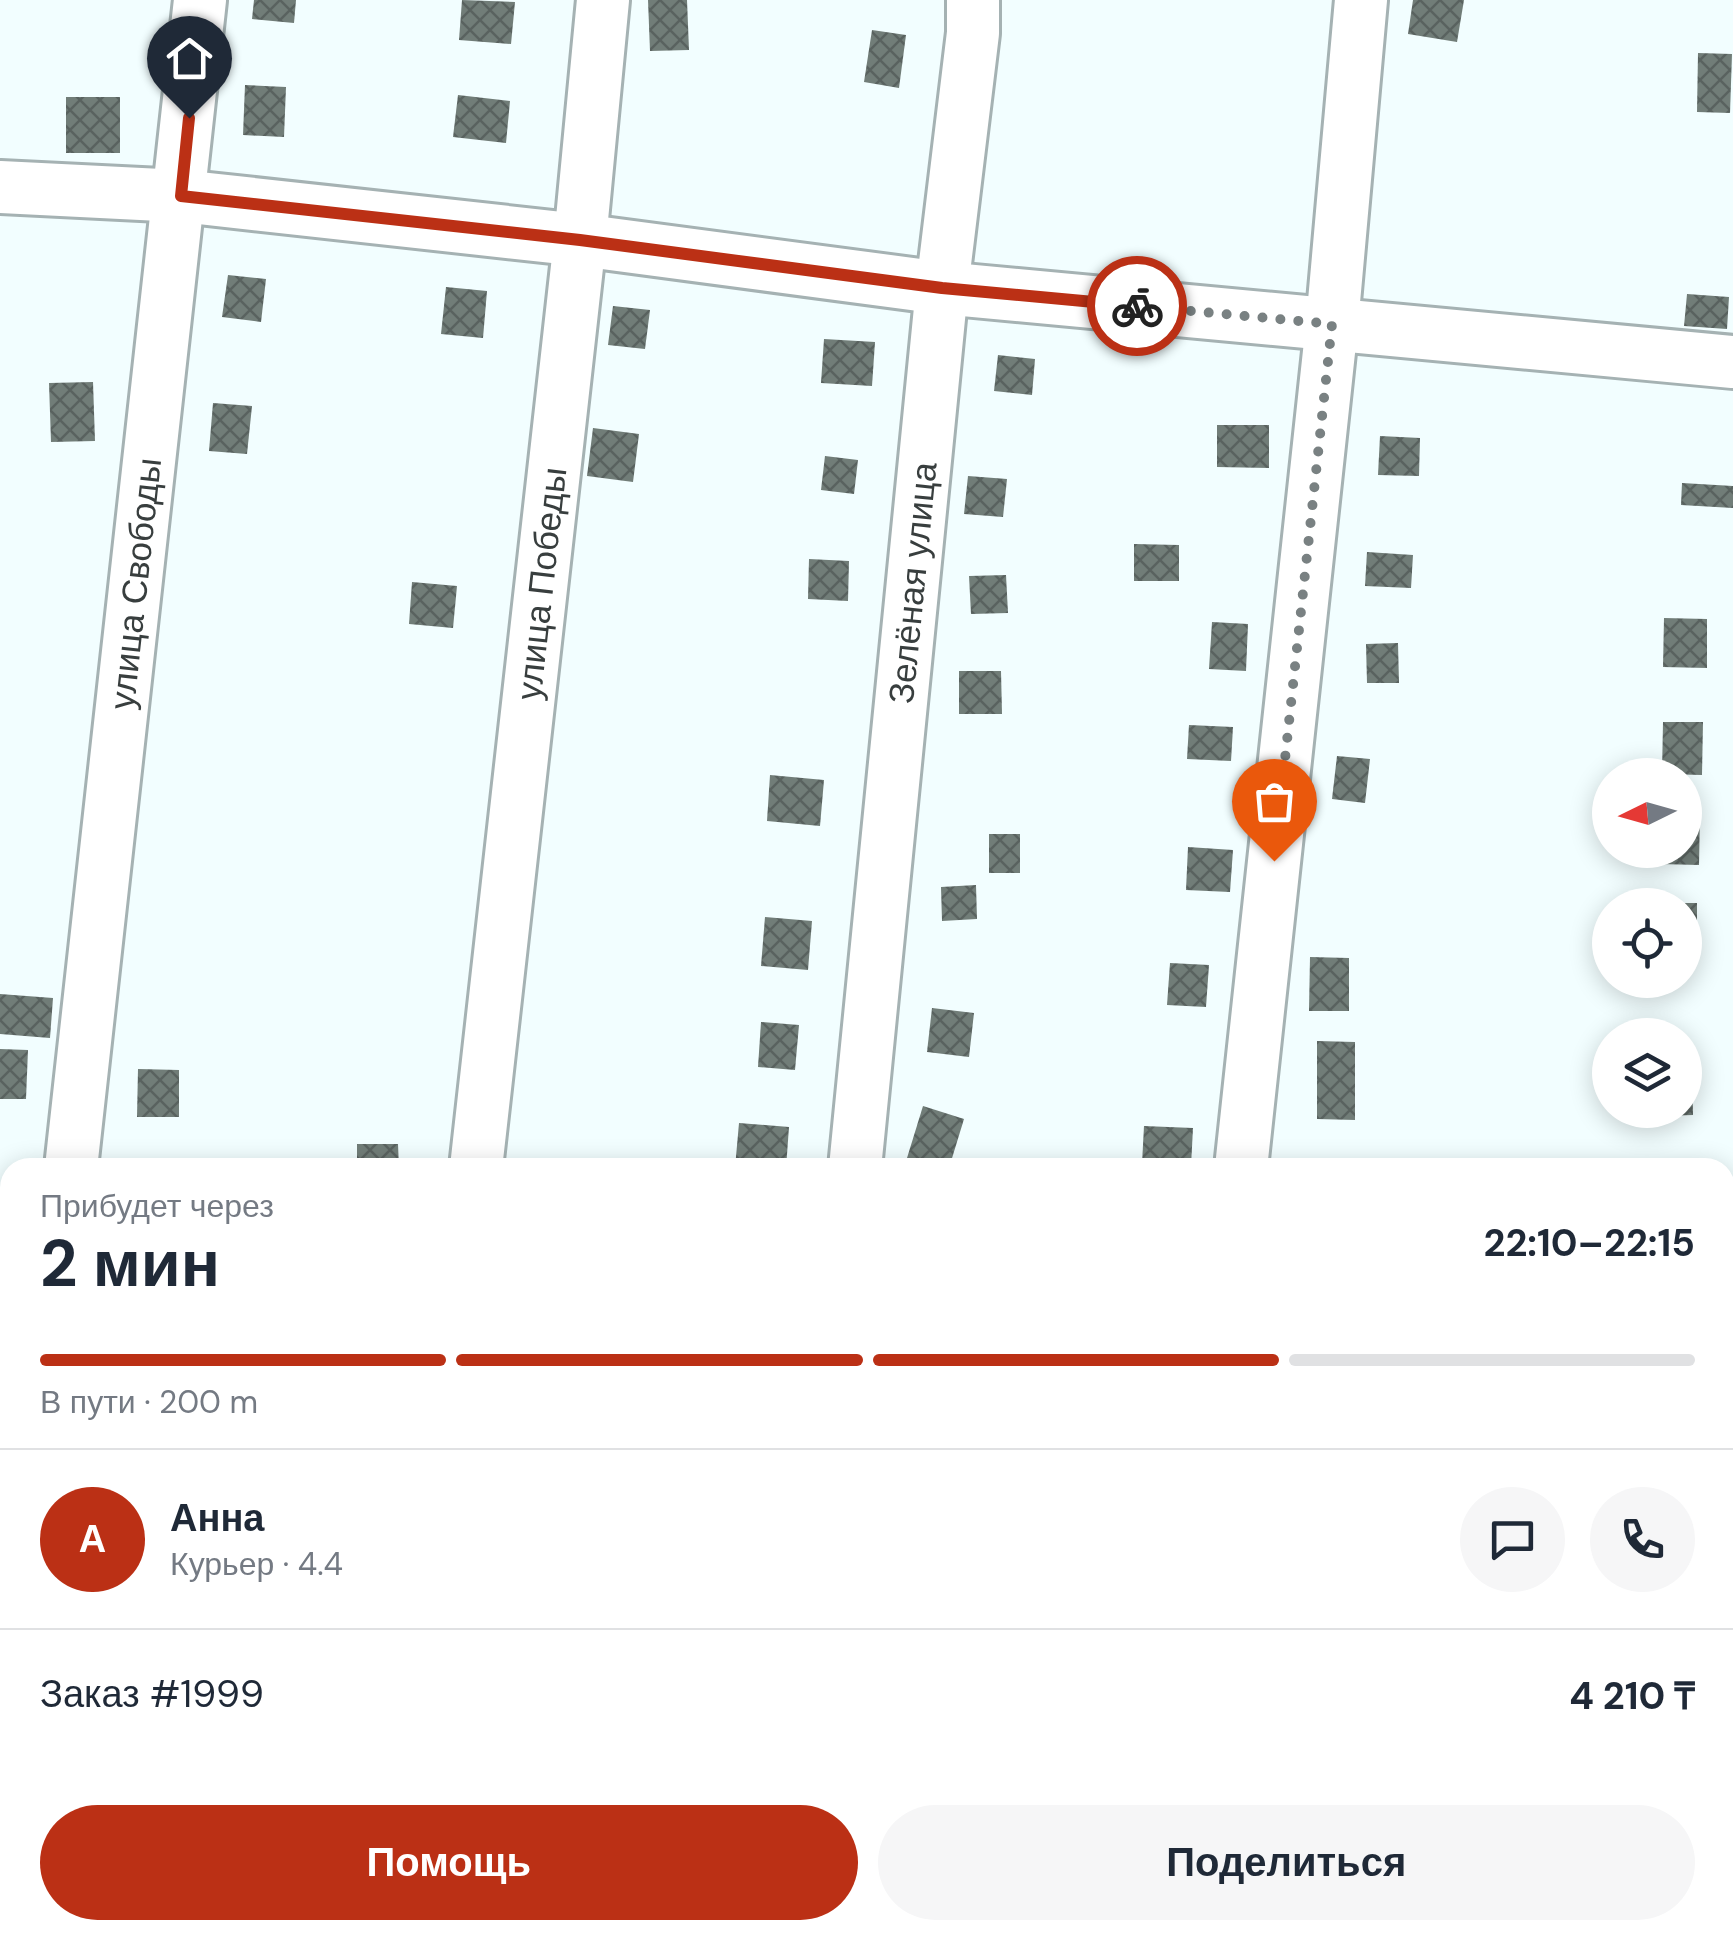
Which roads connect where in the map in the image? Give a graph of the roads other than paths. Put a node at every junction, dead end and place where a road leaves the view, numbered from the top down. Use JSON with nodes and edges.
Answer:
{"nodes":[{"id":1,"x":200,"y":0,"type":"edge"},
{"id":2,"x":603,"y":0,"type":"edge"},
{"id":3,"x":973,"y":0,"type":"edge"},
{"id":4,"x":1361,"y":0,"type":"edge"},
{"id":5,"x":0,"y":187,"type":"edge"},
{"id":6,"x":181,"y":196,"type":"junction"},
{"id":7,"x":580,"y":240,"type":"junction"},
{"id":8,"x":942,"y":288,"type":"junction"},
{"id":9,"x":1332,"y":324,"type":"junction"},
{"id":10,"x":1733,"y":362,"type":"edge"},
{"id":11,"x":72,"y":1158,"type":"edge"},
{"id":12,"x":477,"y":1158,"type":"edge"},
{"id":13,"x":856,"y":1158,"type":"edge"},
{"id":14,"x":1243,"y":1158,"type":"edge"}],
"edges":[{"from":1,"to":6,"type":"street","name":"улица Свободы"},
{"from":2,"to":7,"type":"street","name":"улица Победы"},
{"from":3,"to":8,"type":"street","name":"Зелёная улица"},
{"from":4,"to":9,"type":"street"},
{"from":5,"to":6,"type":"street"},
{"from":6,"to":7,"type":"street"},
{"from":6,"to":11,"type":"street","name":"улица Свободы"},
{"from":7,"to":8,"type":"street"},
{"from":7,"to":12,"type":"street","name":"улица Победы"},
{"from":8,"to":9,"type":"street"},
{"from":8,"to":13,"type":"street","name":"Зелёная улица"},
{"from":9,"to":10,"type":"street"},
{"from":9,"to":14,"type":"street"}]}
